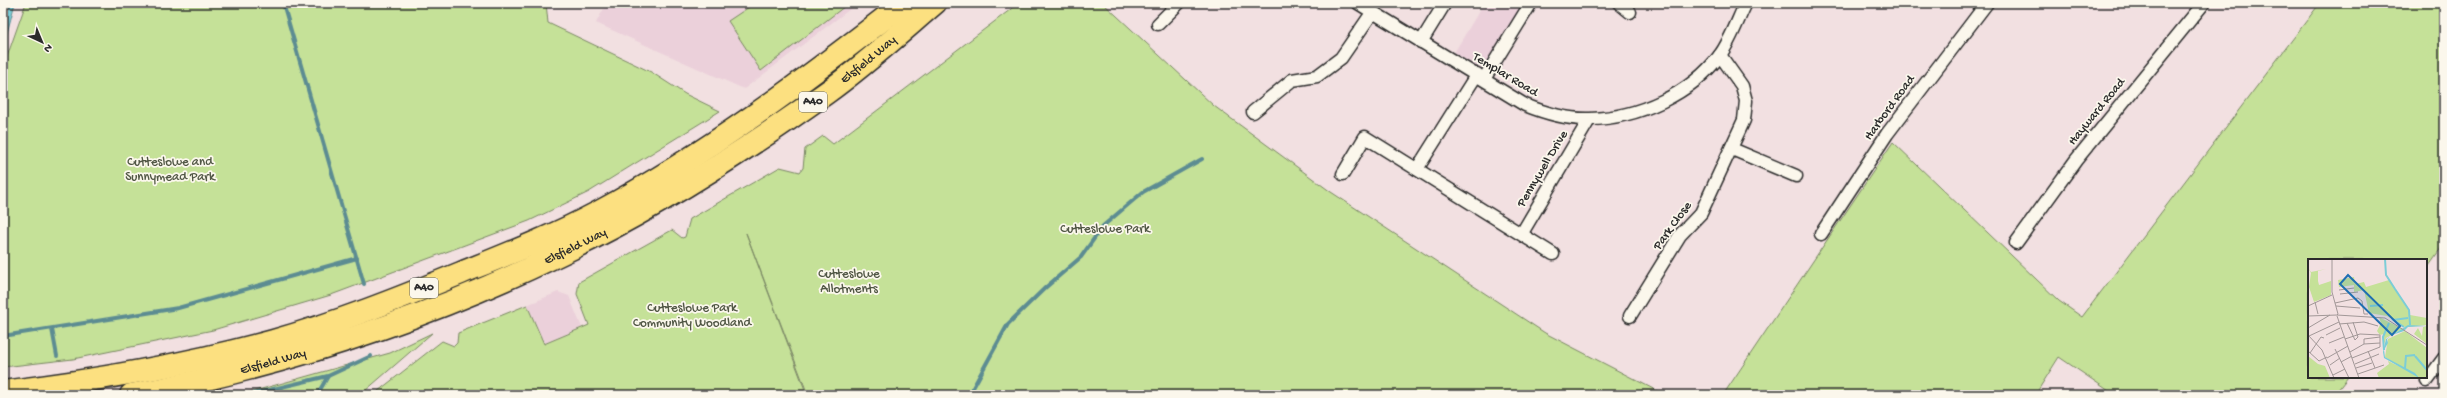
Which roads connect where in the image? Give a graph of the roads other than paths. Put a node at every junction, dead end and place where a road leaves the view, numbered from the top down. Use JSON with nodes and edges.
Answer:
{"nodes":[{"id":1,"x":904,"y":3,"type":"edge"},
{"id":2,"x":935,"y":3,"type":"edge"},
{"id":3,"x":1179,"y":3,"type":"edge"},
{"id":4,"x":1358,"y":3,"type":"edge"},
{"id":5,"x":1445,"y":3,"type":"edge"},
{"id":6,"x":1530,"y":3,"type":"edge"},
{"id":7,"x":1619,"y":3,"type":"edge"},
{"id":8,"x":1746,"y":3,"type":"edge"},
{"id":9,"x":1987,"y":3,"type":"edge"},
{"id":10,"x":2204,"y":3,"type":"edge"},
{"id":11,"x":1630,"y":12,"type":"dead end"},
{"id":12,"x":1372,"y":13,"type":"junction"},
{"id":13,"x":1158,"y":24,"type":"dead end"},
{"id":14,"x":1421,"y":42,"type":"junction"},
{"id":15,"x":1720,"y":55,"type":"junction"},
{"id":16,"x":1480,"y":77,"type":"junction"},
{"id":17,"x":1253,"y":112,"type":"dead end"},
{"id":18,"x":1589,"y":120,"type":"junction"},
{"id":19,"x":1732,"y":149,"type":"junction"},
{"id":20,"x":1417,"y":169,"type":"junction"},
{"id":21,"x":1343,"y":174,"type":"dead end"},
{"id":22,"x":1796,"y":176,"type":"dead end"},
{"id":23,"x":1522,"y":233,"type":"junction"},
{"id":24,"x":1821,"y":234,"type":"dead end"},
{"id":25,"x":2016,"y":243,"type":"dead end"},
{"id":26,"x":1553,"y":254,"type":"dead end"},
{"id":27,"x":1630,"y":316,"type":"dead end"},
{"id":28,"x":2444,"y":358,"type":"edge"},
{"id":29,"x":2427,"y":381,"type":"dead end"},
{"id":30,"x":3,"y":392,"type":"edge"},
{"id":31,"x":131,"y":395,"type":"edge"}],
"edges":[{"from":1,"to":30,"type":"highway","name":"Elsfield Way","number":"A40"},
{"from":2,"to":31,"type":"highway","name":"Elsfield Way","number":"A40"},
{"from":3,"to":13,"type":"street"},
{"from":4,"to":12,"type":"street","name":"Templar Road"},
{"from":5,"to":14,"type":"street"},
{"from":6,"to":16,"type":"street"},
{"from":7,"to":11,"type":"street"},
{"from":8,"to":15,"type":"street","name":"Templar Road"},
{"from":9,"to":24,"type":"street","name":"Harbord Road"},
{"from":10,"to":25,"type":"street","name":"Hayward Road"},
{"from":12,"to":14,"type":"street","name":"Templar Road"},
{"from":12,"to":17,"type":"street"},
{"from":14,"to":16,"type":"street","name":"Templar Road"},
{"from":15,"to":18,"type":"street","name":"Templar Road"},
{"from":15,"to":19,"type":"street","name":"Park Close"},
{"from":16,"to":18,"type":"street","name":"Templar Road"},
{"from":16,"to":20,"type":"street"},
{"from":18,"to":23,"type":"street","name":"Pennywell Drive"},
{"from":19,"to":22,"type":"street"},
{"from":19,"to":27,"type":"street","name":"Park Close"},
{"from":20,"to":21,"type":"street"},
{"from":20,"to":23,"type":"street"},
{"from":23,"to":26,"type":"street"},
{"from":28,"to":29,"type":"street"}]}
